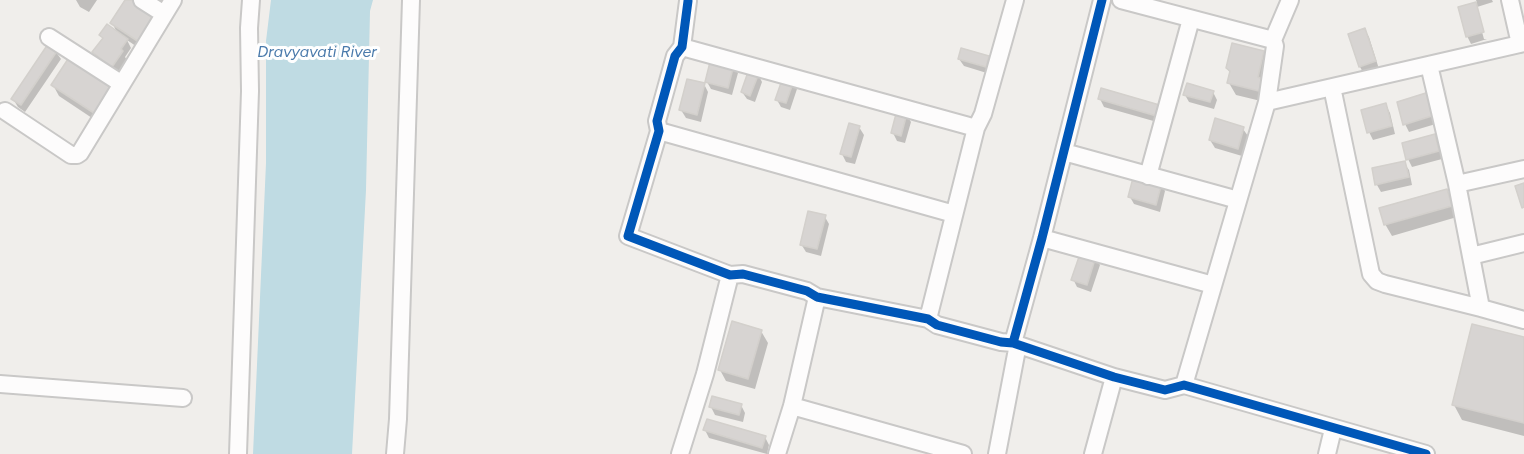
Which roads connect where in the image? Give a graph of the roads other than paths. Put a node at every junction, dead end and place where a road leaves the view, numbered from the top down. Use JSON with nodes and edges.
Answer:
{"nodes":[{"id":1,"x":142,"y":0,"type":"edge"},
{"id":2,"x":251,"y":0,"type":"edge"},
{"id":3,"x":411,"y":0,"type":"edge"},
{"id":4,"x":1015,"y":0,"type":"edge"},
{"id":5,"x":1102,"y":0,"type":"edge"},
{"id":6,"x":1121,"y":0,"type":"edge"},
{"id":7,"x":1290,"y":0,"type":"edge"},
{"id":8,"x":1509,"y":0,"type":"edge"},
{"id":9,"x":688,"y":2,"type":"dead end"},
{"id":10,"x":169,"y":7,"type":"edge"},
{"id":11,"x":1191,"y":19,"type":"junction"},
{"id":12,"x":49,"y":37,"type":"dead end"},
{"id":13,"x":1273,"y":40,"type":"junction"},
{"id":14,"x":1522,"y":44,"type":"edge"},
{"id":15,"x":682,"y":47,"type":"junction"},
{"id":16,"x":1429,"y":65,"type":"junction"},
{"id":17,"x":122,"y":84,"type":"junction"},
{"id":18,"x":1332,"y":87,"type":"junction"},
{"id":19,"x":1267,"y":102,"type":"junction"},
{"id":20,"x":5,"y":111,"type":"dead end"},
{"id":21,"x":976,"y":128,"type":"junction"},
{"id":22,"x":659,"y":131,"type":"junction"},
{"id":23,"x":1064,"y":152,"type":"junction"},
{"id":24,"x":1524,"y":169,"type":"edge"},
{"id":25,"x":1148,"y":176,"type":"junction"},
{"id":26,"x":1457,"y":184,"type":"junction"},
{"id":27,"x":1238,"y":200,"type":"junction"},
{"id":28,"x":954,"y":214,"type":"junction"},
{"id":29,"x":1042,"y":238,"type":"junction"},
{"id":30,"x":1524,"y":243,"type":"edge"},
{"id":31,"x":1471,"y":256,"type":"junction"},
{"id":32,"x":730,"y":275,"type":"junction"},
{"id":33,"x":1213,"y":285,"type":"junction"},
{"id":34,"x":817,"y":297,"type":"junction"},
{"id":35,"x":1481,"y":308,"type":"junction"},
{"id":36,"x":928,"y":319,"type":"junction"},
{"id":37,"x":1524,"y":320,"type":"edge"},
{"id":38,"x":1015,"y":343,"type":"junction"},
{"id":39,"x":1114,"y":377,"type":"junction"},
{"id":40,"x":0,"y":384,"type":"edge"},
{"id":41,"x":1184,"y":385,"type":"junction"},
{"id":42,"x":183,"y":398,"type":"dead end"},
{"id":43,"x":792,"y":406,"type":"junction"},
{"id":44,"x":1333,"y":429,"type":"junction"},
{"id":45,"x":238,"y":454,"type":"edge"},
{"id":46,"x":395,"y":454,"type":"edge"},
{"id":47,"x":680,"y":454,"type":"edge"},
{"id":48,"x":777,"y":454,"type":"edge"},
{"id":49,"x":963,"y":454,"type":"edge"},
{"id":50,"x":996,"y":454,"type":"edge"},
{"id":51,"x":1093,"y":454,"type":"edge"},
{"id":52,"x":1327,"y":454,"type":"edge"},
{"id":53,"x":1426,"y":454,"type":"edge"}],
"edges":[{"from":1,"to":10,"type":"street"},
{"from":2,"to":45,"type":"street"},
{"from":3,"to":46,"type":"street"},
{"from":4,"to":21,"type":"street"},
{"from":5,"to":23,"type":"street"},
{"from":6,"to":11,"type":"street"},
{"from":7,"to":13,"type":"street"},
{"from":8,"to":14,"type":"street"},
{"from":9,"to":15,"type":"street"},
{"from":10,"to":17,"type":"street"},
{"from":11,"to":13,"type":"street"},
{"from":11,"to":25,"type":"street"},
{"from":12,"to":17,"type":"street"},
{"from":13,"to":19,"type":"street"},
{"from":14,"to":16,"type":"street"},
{"from":15,"to":21,"type":"street"},
{"from":15,"to":22,"type":"street"},
{"from":16,"to":18,"type":"street"},
{"from":16,"to":26,"type":"street"},
{"from":17,"to":20,"type":"street"},
{"from":18,"to":19,"type":"street"},
{"from":18,"to":35,"type":"street"},
{"from":19,"to":27,"type":"street"},
{"from":21,"to":28,"type":"street"},
{"from":22,"to":28,"type":"street"},
{"from":22,"to":32,"type":"street"},
{"from":23,"to":25,"type":"street"},
{"from":23,"to":29,"type":"street"},
{"from":24,"to":26,"type":"street"},
{"from":25,"to":27,"type":"street"},
{"from":26,"to":31,"type":"street"},
{"from":27,"to":33,"type":"street"},
{"from":28,"to":36,"type":"street"},
{"from":29,"to":33,"type":"street"},
{"from":29,"to":38,"type":"street"},
{"from":30,"to":31,"type":"street"},
{"from":31,"to":35,"type":"street"},
{"from":32,"to":34,"type":"street"},
{"from":32,"to":47,"type":"street"},
{"from":33,"to":41,"type":"street"},
{"from":34,"to":36,"type":"street"},
{"from":34,"to":43,"type":"street"},
{"from":35,"to":37,"type":"street"},
{"from":36,"to":38,"type":"street"},
{"from":38,"to":39,"type":"street"},
{"from":38,"to":50,"type":"street"},
{"from":39,"to":41,"type":"street"},
{"from":39,"to":51,"type":"street"},
{"from":40,"to":42,"type":"street"},
{"from":41,"to":44,"type":"street"},
{"from":43,"to":48,"type":"street"},
{"from":43,"to":49,"type":"street"},
{"from":44,"to":52,"type":"street"},
{"from":44,"to":53,"type":"street"}]}
